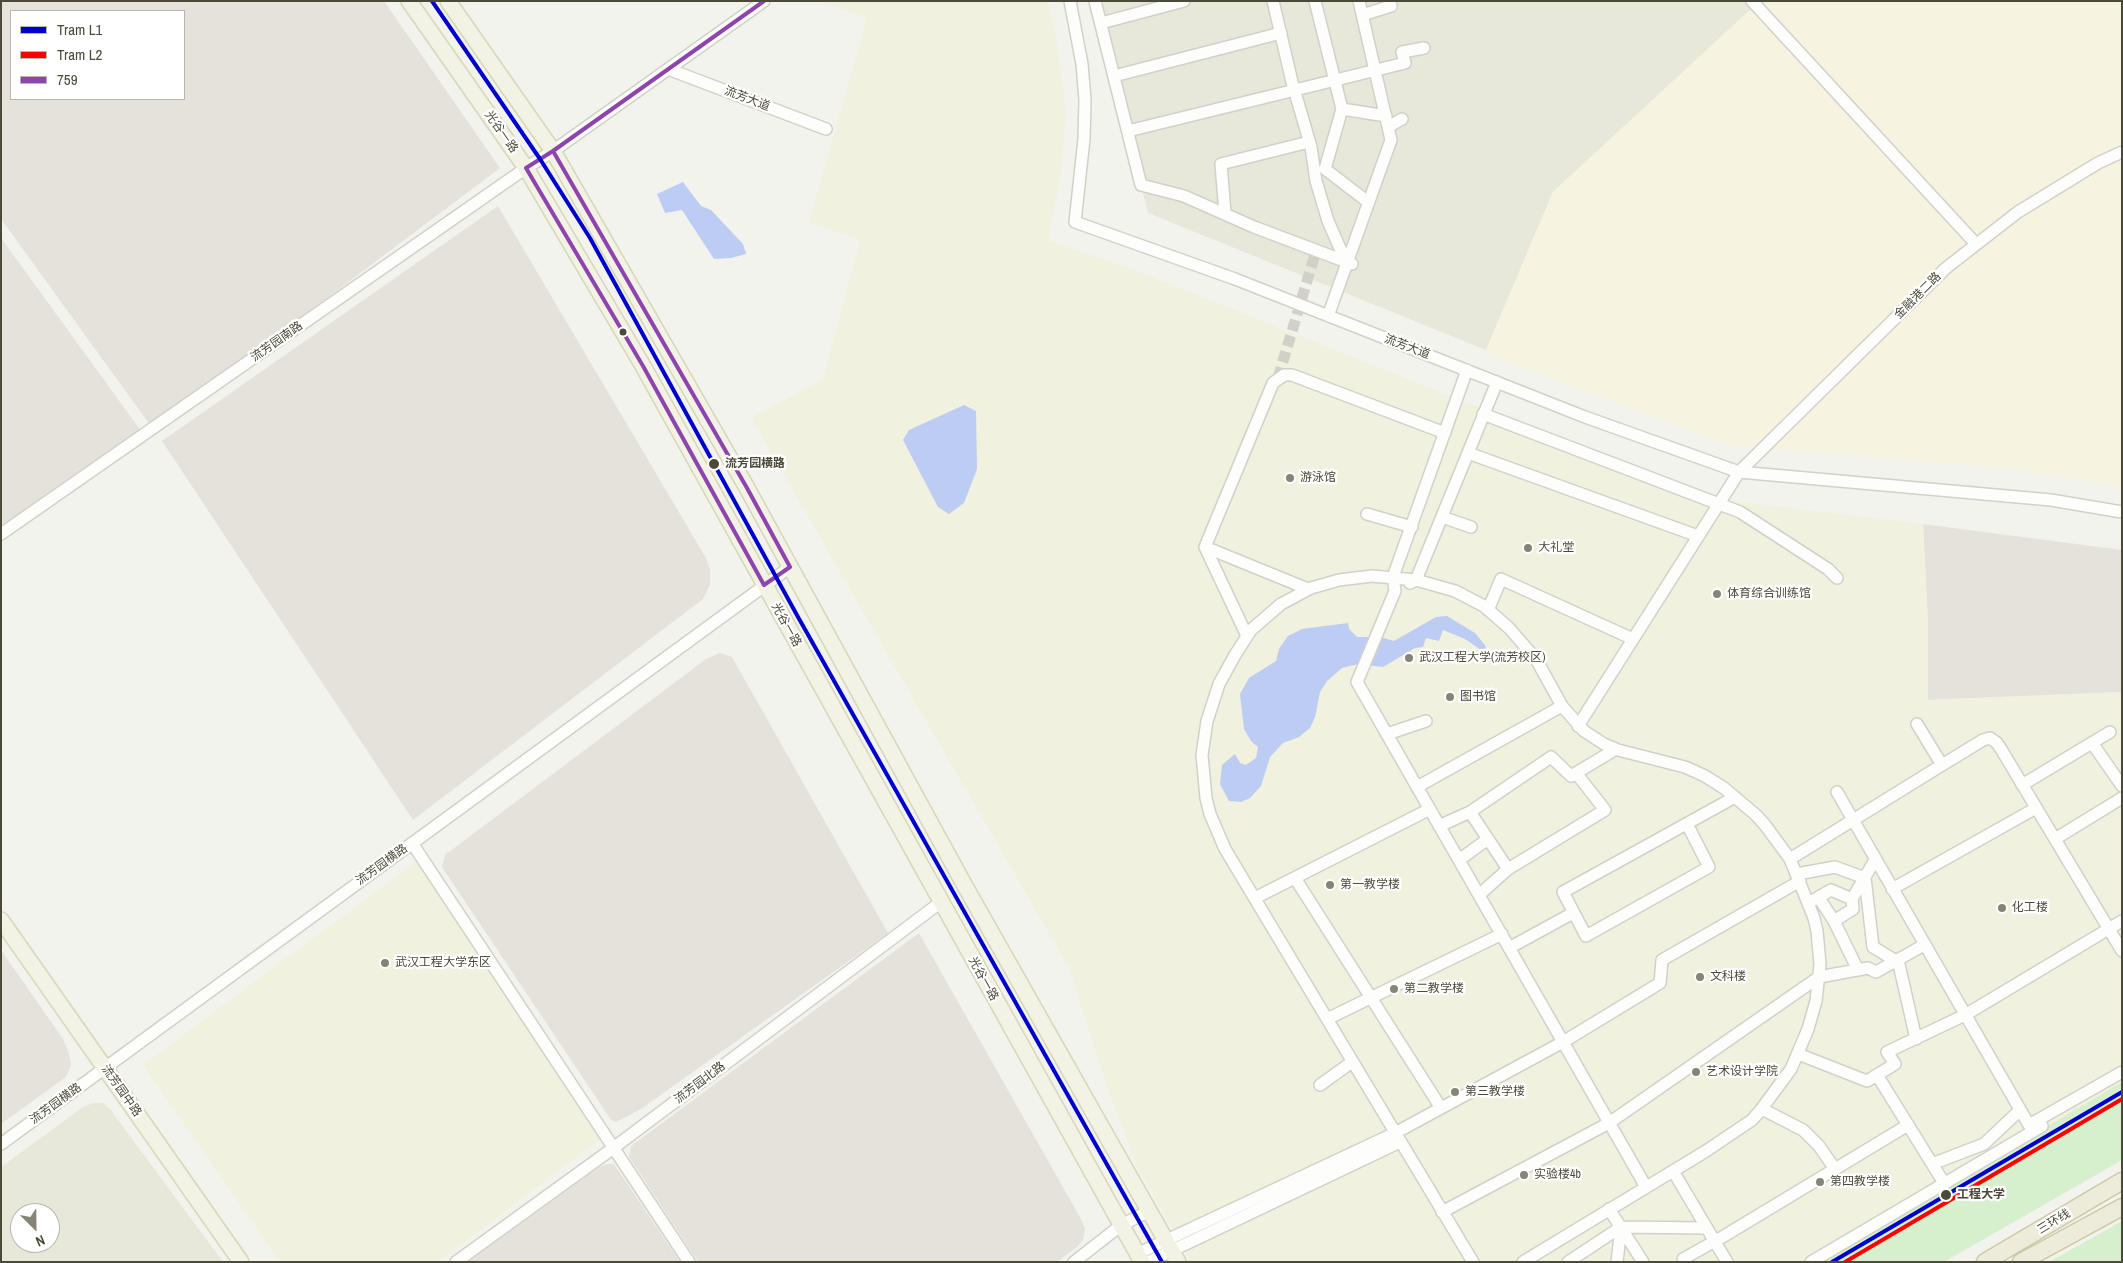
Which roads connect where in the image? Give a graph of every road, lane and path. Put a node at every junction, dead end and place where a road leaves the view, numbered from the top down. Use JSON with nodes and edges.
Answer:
{"nodes":[{"id":1,"x":410,"y":1,"type":"edge"},
{"id":2,"x":448,"y":1,"type":"edge"},
{"id":3,"x":764,"y":1,"type":"edge"},
{"id":4,"x":1070,"y":1,"type":"edge"},
{"id":5,"x":1095,"y":1,"type":"edge"},
{"id":6,"x":1184,"y":1,"type":"edge"},
{"id":7,"x":1273,"y":1,"type":"edge"},
{"id":8,"x":1315,"y":1,"type":"edge"},
{"id":9,"x":1359,"y":1,"type":"edge"},
{"id":10,"x":1390,"y":1,"type":"edge"},
{"id":11,"x":1756,"y":2,"type":"edge"},
{"id":12,"x":1362,"y":15,"type":"junction"},
{"id":13,"x":1101,"y":23,"type":"junction"},
{"id":14,"x":1281,"y":33,"type":"junction"},
{"id":15,"x":1424,"y":48,"type":"dead end"},
{"id":16,"x":668,"y":69,"type":"junction"},
{"id":17,"x":1375,"y":70,"type":"junction"},
{"id":18,"x":1114,"y":76,"type":"junction"},
{"id":19,"x":1334,"y":80,"type":"junction"},
{"id":20,"x":1294,"y":90,"type":"junction"},
{"id":21,"x":1342,"y":109,"type":"junction"},
{"id":22,"x":1402,"y":119,"type":"dead end"},
{"id":23,"x":1387,"y":122,"type":"junction"},
{"id":24,"x":826,"y":129,"type":"dead end"},
{"id":25,"x":1128,"y":131,"type":"junction"},
{"id":26,"x":1309,"y":142,"type":"junction"},
{"id":27,"x":553,"y":151,"type":"junction"},
{"id":28,"x":2122,"y":152,"type":"edge"},
{"id":29,"x":526,"y":168,"type":"junction"},
{"id":30,"x":1368,"y":202,"type":"junction"},
{"id":31,"x":1225,"y":213,"type":"junction"},
{"id":32,"x":1976,"y":244,"type":"junction"},
{"id":33,"x":1349,"y":263,"type":"junction"},
{"id":34,"x":1328,"y":316,"type":"junction"},
{"id":35,"x":1467,"y":370,"type":"junction"},
{"id":36,"x":1497,"y":382,"type":"junction"},
{"id":37,"x":1484,"y":414,"type":"junction"},
{"id":38,"x":1445,"y":433,"type":"junction"},
{"id":39,"x":1468,"y":453,"type":"junction"},
{"id":40,"x":1739,"y":472,"type":"junction"},
{"id":41,"x":1718,"y":504,"type":"junction"},
{"id":42,"x":2122,"y":512,"type":"edge"},
{"id":43,"x":1367,"y":514,"type":"dead end"},
{"id":44,"x":1442,"y":517,"type":"junction"},
{"id":45,"x":1412,"y":527,"type":"junction"},
{"id":46,"x":1471,"y":527,"type":"dead end"},
{"id":47,"x":1,"y":534,"type":"edge"},
{"id":48,"x":1698,"y":536,"type":"junction"},
{"id":49,"x":1205,"y":547,"type":"junction"},
{"id":50,"x":790,"y":567,"type":"junction"},
{"id":51,"x":1393,"y":577,"type":"junction"},
{"id":52,"x":1837,"y":578,"type":"dead end"},
{"id":53,"x":1416,"y":580,"type":"junction"},
{"id":54,"x":764,"y":585,"type":"junction"},
{"id":55,"x":1308,"y":589,"type":"junction"},
{"id":56,"x":1395,"y":590,"type":"junction"},
{"id":57,"x":1488,"y":610,"type":"junction"},
{"id":58,"x":1247,"y":636,"type":"junction"},
{"id":59,"x":1633,"y":639,"type":"junction"},
{"id":60,"x":1562,"y":706,"type":"junction"},
{"id":61,"x":1426,"y":721,"type":"dead end"},
{"id":62,"x":1917,"y":724,"type":"dead end"},
{"id":63,"x":1578,"y":726,"type":"junction"},
{"id":64,"x":2110,"y":732,"type":"dead end"},
{"id":65,"x":1387,"y":734,"type":"junction"},
{"id":66,"x":2092,"y":743,"type":"junction"},
{"id":67,"x":1616,"y":749,"type":"junction"},
{"id":68,"x":1942,"y":765,"type":"junction"},
{"id":69,"x":1576,"y":773,"type":"junction"},
{"id":70,"x":2022,"y":785,"type":"junction"},
{"id":71,"x":2122,"y":786,"type":"edge"},
{"id":72,"x":1417,"y":787,"type":"junction"},
{"id":73,"x":1837,"y":792,"type":"dead end"},
{"id":74,"x":1735,"y":797,"type":"junction"},
{"id":75,"x":2122,"y":798,"type":"edge"},
{"id":76,"x":2036,"y":808,"type":"junction"},
{"id":77,"x":1430,"y":809,"type":"junction"},
{"id":78,"x":1470,"y":812,"type":"junction"},
{"id":79,"x":1852,"y":820,"type":"junction"},
{"id":80,"x":1687,"y":824,"type":"junction"},
{"id":81,"x":1439,"y":826,"type":"junction"},
{"id":82,"x":1488,"y":839,"type":"junction"},
{"id":83,"x":2055,"y":839,"type":"junction"},
{"id":84,"x":412,"y":843,"type":"junction"},
{"id":85,"x":1790,"y":859,"type":"junction"},
{"id":86,"x":1459,"y":860,"type":"junction"},
{"id":87,"x":1876,"y":860,"type":"junction"},
{"id":88,"x":1508,"y":869,"type":"junction"},
{"id":89,"x":1295,"y":878,"type":"junction"},
{"id":90,"x":1798,"y":878,"type":"junction"},
{"id":91,"x":1865,"y":878,"type":"junction"},
{"id":92,"x":1892,"y":889,"type":"junction"},
{"id":93,"x":1479,"y":895,"type":"junction"},
{"id":94,"x":1255,"y":898,"type":"junction"},
{"id":95,"x":1819,"y":898,"type":"junction"},
{"id":96,"x":1852,"y":899,"type":"junction"},
{"id":97,"x":940,"y":902,"type":"junction"},
{"id":98,"x":1808,"y":903,"type":"junction"},
{"id":99,"x":1573,"y":913,"type":"junction"},
{"id":100,"x":1,"y":920,"type":"edge"},
{"id":101,"x":1834,"y":921,"type":"junction"},
{"id":102,"x":2122,"y":921,"type":"edge"},
{"id":103,"x":2109,"y":930,"type":"junction"},
{"id":104,"x":1502,"y":934,"type":"junction"},
{"id":105,"x":1924,"y":945,"type":"junction"},
{"id":106,"x":1509,"y":948,"type":"junction"},
{"id":107,"x":2122,"y":951,"type":"edge"},
{"id":108,"x":1897,"y":960,"type":"junction"},
{"id":109,"x":1858,"y":970,"type":"junction"},
{"id":110,"x":1820,"y":977,"type":"junction"},
{"id":111,"x":1371,"y":998,"type":"junction"},
{"id":112,"x":1965,"y":1015,"type":"junction"},
{"id":113,"x":1326,"y":1019,"type":"junction"},
{"id":114,"x":1916,"y":1039,"type":"junction"},
{"id":115,"x":1563,"y":1042,"type":"junction"},
{"id":116,"x":1798,"y":1054,"type":"junction"},
{"id":117,"x":1352,"y":1062,"type":"junction"},
{"id":118,"x":105,"y":1068,"type":"junction"},
{"id":119,"x":2122,"y":1072,"type":"edge"},
{"id":120,"x":1877,"y":1075,"type":"junction"},
{"id":121,"x":2122,"y":1079,"type":"edge"},
{"id":122,"x":1320,"y":1085,"type":"dead end"},
{"id":123,"x":1441,"y":1108,"type":"junction"},
{"id":124,"x":1762,"y":1108,"type":"junction"},
{"id":125,"x":2020,"y":1110,"type":"junction"},
{"id":126,"x":1610,"y":1123,"type":"junction"},
{"id":127,"x":1908,"y":1124,"type":"junction"},
{"id":128,"x":1398,"y":1138,"type":"junction"},
{"id":129,"x":1,"y":1144,"type":"edge"},
{"id":130,"x":1984,"y":1144,"type":"junction"},
{"id":131,"x":612,"y":1149,"type":"junction"},
{"id":132,"x":1991,"y":1156,"type":"junction"},
{"id":133,"x":1932,"y":1164,"type":"junction"},
{"id":134,"x":1835,"y":1169,"type":"junction"},
{"id":135,"x":1673,"y":1171,"type":"junction"},
{"id":136,"x":2120,"y":1182,"type":"edge"},
{"id":137,"x":1944,"y":1183,"type":"junction"},
{"id":138,"x":1646,"y":1187,"type":"junction"},
{"id":139,"x":2122,"y":1207,"type":"edge"},
{"id":140,"x":1609,"y":1209,"type":"junction"},
{"id":141,"x":1150,"y":1211,"type":"junction"},
{"id":142,"x":1442,"y":1212,"type":"junction"},
{"id":143,"x":1120,"y":1226,"type":"junction"},
{"id":144,"x":1621,"y":1227,"type":"junction"},
{"id":145,"x":1707,"y":1228,"type":"junction"},
{"id":146,"x":1715,"y":1241,"type":"junction"},
{"id":147,"x":1172,"y":1251,"type":"edge"},
{"id":148,"x":1142,"y":1259,"type":"edge"},
{"id":149,"x":241,"y":1262,"type":"edge"},
{"id":150,"x":456,"y":1262,"type":"edge"},
{"id":151,"x":689,"y":1262,"type":"edge"},
{"id":152,"x":1074,"y":1262,"type":"edge"},
{"id":153,"x":1473,"y":1262,"type":"edge"},
{"id":154,"x":1523,"y":1262,"type":"edge"},
{"id":155,"x":1568,"y":1262,"type":"edge"},
{"id":156,"x":1617,"y":1262,"type":"edge"},
{"id":157,"x":1643,"y":1262,"type":"edge"},
{"id":158,"x":1685,"y":1262,"type":"edge"},
{"id":159,"x":1727,"y":1262,"type":"edge"},
{"id":160,"x":1811,"y":1262,"type":"edge"},
{"id":161,"x":1985,"y":1262,"type":"edge"},
{"id":162,"x":2020,"y":1262,"type":"edge"}],
"edges":[{"from":1,"to":29,"type":"main road","name":"光谷一路"},
{"from":2,"to":27,"type":"main road"},
{"from":3,"to":16,"type":"street","name":"流芳园南路"},
{"from":4,"to":34,"type":"street","name":"流芳大道"},
{"from":5,"to":13,"type":"street"},
{"from":6,"to":13,"type":"street"},
{"from":7,"to":14,"type":"street"},
{"from":8,"to":19,"type":"street"},
{"from":9,"to":12,"type":"street"},
{"from":10,"to":12,"type":"street"},
{"from":11,"to":32,"type":"street"},
{"from":12,"to":17,"type":"street"},
{"from":13,"to":18,"type":"street"},
{"from":14,"to":18,"type":"street"},
{"from":14,"to":20,"type":"street"},
{"from":15,"to":17,"type":"street"},
{"from":16,"to":24,"type":"street","name":"流芳大道"},
{"from":16,"to":27,"type":"street","name":"流芳园南路"},
{"from":17,"to":19,"type":"street"},
{"from":17,"to":23,"type":"street"},
{"from":18,"to":25,"type":"street"},
{"from":19,"to":20,"type":"street"},
{"from":19,"to":21,"type":"street"},
{"from":20,"to":25,"type":"street"},
{"from":20,"to":26,"type":"street"},
{"from":21,"to":23,"type":"street"},
{"from":21,"to":30,"type":"street"},
{"from":22,"to":23,"type":"street"},
{"from":23,"to":30,"type":"street"},
{"from":25,"to":31,"type":"street"},
{"from":26,"to":31,"type":"street"},
{"from":26,"to":33,"type":"street"},
{"from":27,"to":29,"type":"street","name":"流芳园南路"},
{"from":27,"to":50,"type":"main road"},
{"from":28,"to":32,"type":"street","name":"金融港二路"},
{"from":29,"to":47,"type":"street","name":"流芳园南路"},
{"from":29,"to":54,"type":"main road","name":"光谷一路"},
{"from":30,"to":33,"type":"street"},
{"from":31,"to":33,"type":"street"},
{"from":32,"to":40,"type":"street","name":"金融港二路"},
{"from":33,"to":34,"type":"street"},
{"from":34,"to":35,"type":"street","name":"流芳大道"},
{"from":35,"to":36,"type":"street","name":"流芳大道"},
{"from":35,"to":38,"type":"street"},
{"from":36,"to":37,"type":"street"},
{"from":36,"to":40,"type":"street","name":"流芳大道"},
{"from":37,"to":39,"type":"street"},
{"from":37,"to":41,"type":"street"},
{"from":38,"to":45,"type":"street"},
{"from":38,"to":49,"type":"street"},
{"from":39,"to":44,"type":"street"},
{"from":39,"to":48,"type":"street"},
{"from":40,"to":41,"type":"street","name":"金融港二路"},
{"from":40,"to":42,"type":"street","name":"流芳大道"},
{"from":41,"to":48,"type":"street","name":"金融港二路"},
{"from":41,"to":52,"type":"street"},
{"from":43,"to":45,"type":"street"},
{"from":44,"to":46,"type":"street"},
{"from":44,"to":53,"type":"street"},
{"from":45,"to":51,"type":"street"},
{"from":48,"to":59,"type":"street","name":"金融港二路"},
{"from":49,"to":55,"type":"street"},
{"from":49,"to":58,"type":"street"},
{"from":50,"to":54,"type":"street","name":"流芳园横路"},
{"from":50,"to":141,"type":"main road"},
{"from":51,"to":53,"type":"street"},
{"from":51,"to":55,"type":"street"},
{"from":51,"to":56,"type":"street"},
{"from":53,"to":56,"type":"street"},
{"from":53,"to":57,"type":"street"},
{"from":54,"to":84,"type":"street","name":"流芳园横路"},
{"from":54,"to":97,"type":"main road","name":"光谷一路"},
{"from":55,"to":58,"type":"street"},
{"from":56,"to":65,"type":"street"},
{"from":57,"to":59,"type":"street"},
{"from":57,"to":60,"type":"street"},
{"from":58,"to":94,"type":"street"},
{"from":59,"to":63,"type":"street","name":"金融港二路"},
{"from":60,"to":63,"type":"street"},
{"from":60,"to":72,"type":"street"},
{"from":61,"to":65,"type":"street"},
{"from":62,"to":68,"type":"street"},
{"from":63,"to":67,"type":"street"},
{"from":64,"to":66,"type":"street"},
{"from":65,"to":72,"type":"street"},
{"from":66,"to":70,"type":"street"},
{"from":66,"to":71,"type":"street"},
{"from":67,"to":69,"type":"street"},
{"from":67,"to":74,"type":"street"},
{"from":68,"to":70,"type":"street"},
{"from":68,"to":79,"type":"street"},
{"from":69,"to":78,"type":"street"},
{"from":69,"to":88,"type":"street"},
{"from":70,"to":76,"type":"street"},
{"from":72,"to":77,"type":"street"},
{"from":73,"to":79,"type":"street"},
{"from":74,"to":80,"type":"street"},
{"from":74,"to":85,"type":"street"},
{"from":75,"to":83,"type":"street"},
{"from":76,"to":83,"type":"street"},
{"from":76,"to":92,"type":"street"},
{"from":77,"to":81,"type":"street"},
{"from":77,"to":89,"type":"street"},
{"from":78,"to":81,"type":"street"},
{"from":78,"to":82,"type":"street"},
{"from":79,"to":85,"type":"street"},
{"from":79,"to":87,"type":"street"},
{"from":80,"to":99,"type":"street"},
{"from":80,"to":99,"type":"street"},
{"from":81,"to":86,"type":"street"},
{"from":82,"to":86,"type":"street"},
{"from":82,"to":88,"type":"street"},
{"from":83,"to":103,"type":"street"},
{"from":84,"to":118,"type":"street","name":"流芳园横路"},
{"from":84,"to":131,"type":"street"},
{"from":85,"to":90,"type":"street"},
{"from":86,"to":93,"type":"street"},
{"from":87,"to":91,"type":"street"},
{"from":87,"to":92,"type":"street"},
{"from":88,"to":93,"type":"street"},
{"from":89,"to":94,"type":"street"},
{"from":89,"to":111,"type":"street"},
{"from":90,"to":91,"type":"street"},
{"from":90,"to":98,"type":"street"},
{"from":90,"to":115,"type":"street"},
{"from":91,"to":96,"type":"street"},
{"from":91,"to":108,"type":"street"},
{"from":92,"to":105,"type":"street"},
{"from":93,"to":104,"type":"street"},
{"from":94,"to":113,"type":"street"},
{"from":95,"to":96,"type":"street"},
{"from":95,"to":98,"type":"street"},
{"from":95,"to":101,"type":"street"},
{"from":96,"to":101,"type":"street"},
{"from":97,"to":131,"type":"street","name":"流芳园北路"},
{"from":97,"to":143,"type":"main road","name":"光谷一路"},
{"from":98,"to":110,"type":"street"},
{"from":99,"to":106,"type":"street"},
{"from":100,"to":118,"type":"main road","name":"流芳园中路"},
{"from":101,"to":109,"type":"street"},
{"from":102,"to":103,"type":"street"},
{"from":103,"to":107,"type":"street"},
{"from":103,"to":112,"type":"street"},
{"from":104,"to":106,"type":"street"},
{"from":104,"to":111,"type":"street"},
{"from":105,"to":108,"type":"street"},
{"from":105,"to":112,"type":"street"},
{"from":106,"to":115,"type":"street"},
{"from":108,"to":109,"type":"street"},
{"from":108,"to":114,"type":"street"},
{"from":109,"to":110,"type":"street"},
{"from":110,"to":116,"type":"street"},
{"from":110,"to":126,"type":"street"},
{"from":111,"to":113,"type":"street"},
{"from":111,"to":123,"type":"street"},
{"from":112,"to":114,"type":"street"},
{"from":112,"to":125,"type":"street"},
{"from":113,"to":117,"type":"street"},
{"from":114,"to":120,"type":"street"},
{"from":115,"to":123,"type":"street"},
{"from":115,"to":126,"type":"street"},
{"from":116,"to":120,"type":"street"},
{"from":116,"to":124,"type":"street"},
{"from":117,"to":122,"type":"street"},
{"from":117,"to":128,"type":"street"},
{"from":118,"to":129,"type":"street","name":"流芳园横路"},
{"from":118,"to":149,"type":"main road","name":"流芳园中路"},
{"from":119,"to":125,"type":"street"},
{"from":120,"to":127,"type":"street"},
{"from":121,"to":132,"type":"street"},
{"from":123,"to":128,"type":"street"},
{"from":124,"to":134,"type":"street"},
{"from":124,"to":135,"type":"street"},
{"from":125,"to":130,"type":"street"},
{"from":126,"to":138,"type":"street"},
{"from":126,"to":142,"type":"street"},
{"from":127,"to":133,"type":"street"},
{"from":127,"to":134,"type":"street"},
{"from":128,"to":142,"type":"street"},
{"from":128,"to":147,"type":"street"},
{"from":130,"to":132,"type":"street"},
{"from":130,"to":133,"type":"street"},
{"from":131,"to":150,"type":"street","name":"流芳园北路"},
{"from":131,"to":151,"type":"street"},
{"from":132,"to":137,"type":"street"},
{"from":133,"to":137,"type":"street"},
{"from":134,"to":146,"type":"street"},
{"from":135,"to":138,"type":"street"},
{"from":135,"to":145,"type":"street"},
{"from":136,"to":161,"type":"highway","name":"三环线"},
{"from":137,"to":160,"type":"street"},
{"from":138,"to":140,"type":"street"},
{"from":139,"to":162,"type":"highway","name":"三环线"},
{"from":140,"to":144,"type":"street"},
{"from":140,"to":154,"type":"street"},
{"from":141,"to":143,"type":"street"},
{"from":141,"to":147,"type":"main road"},
{"from":142,"to":153,"type":"street"},
{"from":143,"to":148,"type":"main road","name":"光谷一路"},
{"from":143,"to":152,"type":"street"},
{"from":144,"to":145,"type":"street"},
{"from":144,"to":155,"type":"street"},
{"from":144,"to":156,"type":"street"},
{"from":144,"to":157,"type":"street"},
{"from":145,"to":146,"type":"street"},
{"from":146,"to":158,"type":"street"},
{"from":146,"to":159,"type":"street"},
{"from":147,"to":148,"type":"street"}]}
